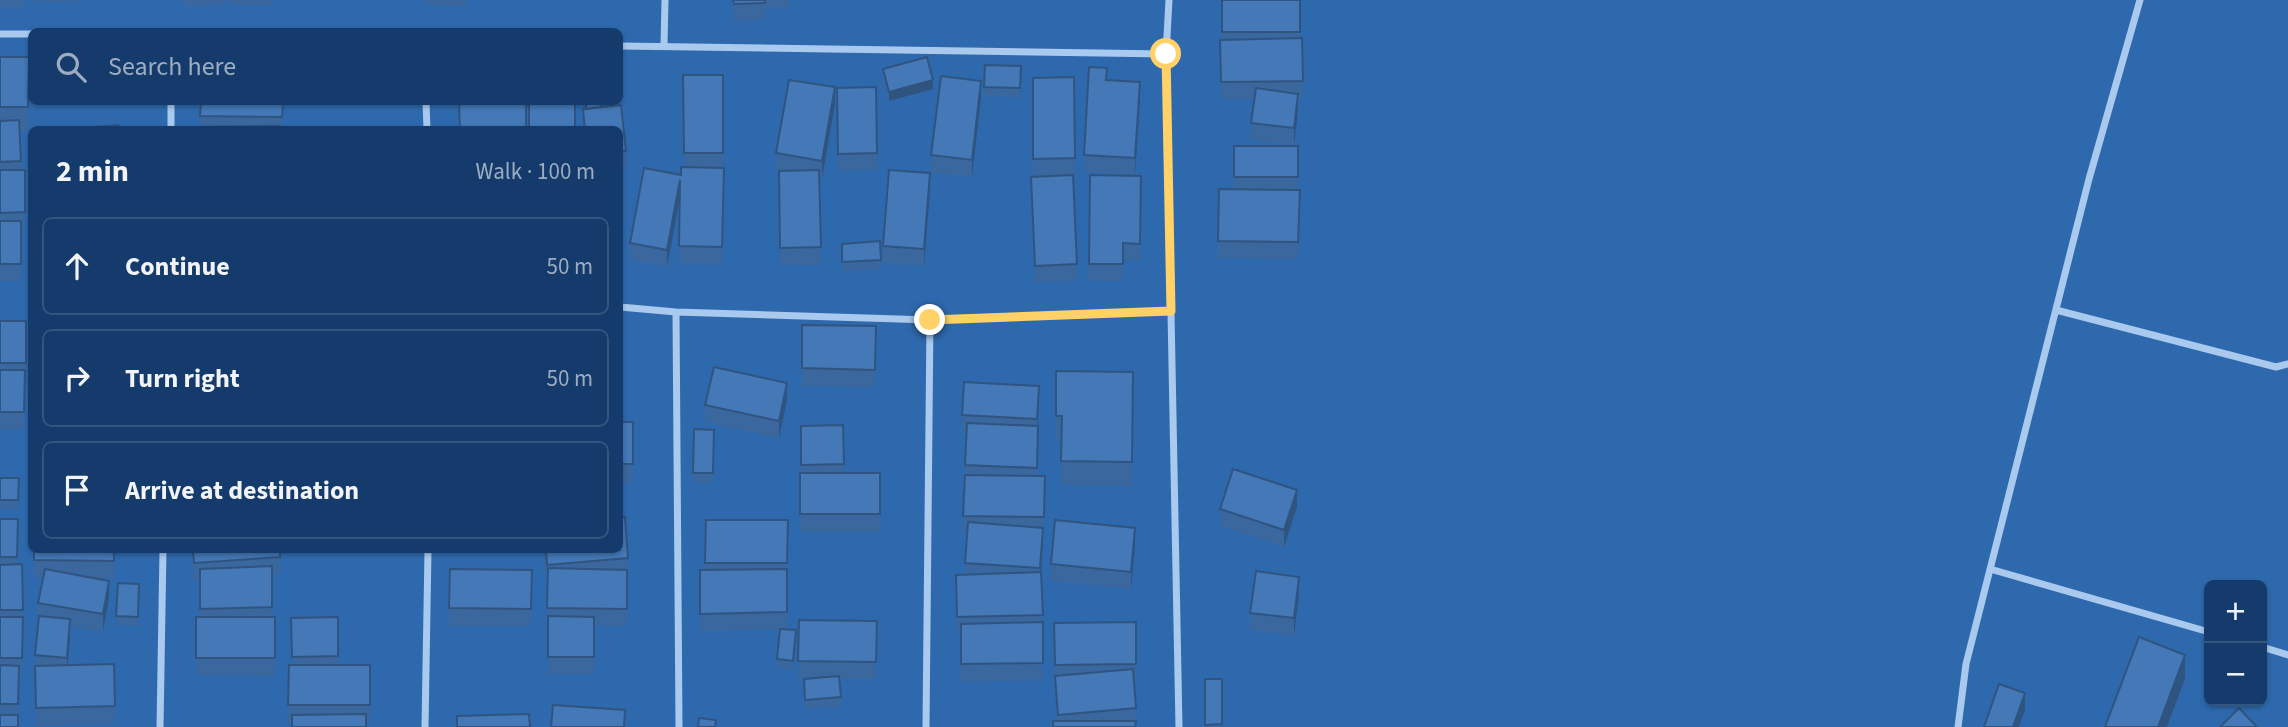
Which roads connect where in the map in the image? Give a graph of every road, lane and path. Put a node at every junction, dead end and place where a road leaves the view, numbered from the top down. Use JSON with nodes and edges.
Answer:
{"nodes":[{"id":1,"x":665,"y":0,"type":"edge"},
{"id":2,"x":1169,"y":0,"type":"edge"},
{"id":3,"x":2140,"y":0,"type":"edge"},
{"id":4,"x":0,"y":34,"type":"edge"},
{"id":5,"x":28,"y":34,"type":"edge"},
{"id":6,"x":623,"y":46,"type":"edge"},
{"id":7,"x":664,"y":46,"type":"junction"},
{"id":8,"x":1166,"y":54,"type":"junction"},
{"id":9,"x":171,"y":105,"type":"edge"},
{"id":10,"x":426,"y":105,"type":"edge"},
{"id":11,"x":171,"y":126,"type":"edge"},
{"id":12,"x":427,"y":126,"type":"edge"},
{"id":13,"x":623,"y":307,"type":"edge"},
{"id":14,"x":2056,"y":310,"type":"junction"},
{"id":15,"x":1171,"y":311,"type":"junction"},
{"id":16,"x":676,"y":312,"type":"junction"},
{"id":17,"x":930,"y":320,"type":"junction"},
{"id":18,"x":2288,"y":364,"type":"edge"},
{"id":19,"x":163,"y":553,"type":"edge"},
{"id":20,"x":428,"y":553,"type":"edge"},
{"id":21,"x":1990,"y":569,"type":"junction"},
{"id":22,"x":2204,"y":631,"type":"edge"},
{"id":23,"x":2267,"y":649,"type":"edge"},
{"id":24,"x":2288,"y":655,"type":"edge"},
{"id":25,"x":160,"y":727,"type":"edge"},
{"id":26,"x":425,"y":727,"type":"edge"},
{"id":27,"x":679,"y":727,"type":"edge"},
{"id":28,"x":926,"y":727,"type":"edge"},
{"id":29,"x":1179,"y":727,"type":"edge"},
{"id":30,"x":1958,"y":727,"type":"edge"}],
"edges":[{"from":1,"to":7,"type":"street"},
{"from":2,"to":8,"type":"street"},
{"from":3,"to":14,"type":"street"},
{"from":4,"to":5,"type":"street"},
{"from":6,"to":7,"type":"street"},
{"from":7,"to":8,"type":"street"},
{"from":8,"to":15,"type":"street"},
{"from":9,"to":11,"type":"street"},
{"from":10,"to":12,"type":"street"},
{"from":13,"to":16,"type":"street"},
{"from":14,"to":18,"type":"street"},
{"from":14,"to":21,"type":"street"},
{"from":15,"to":17,"type":"street"},
{"from":15,"to":29,"type":"street"},
{"from":16,"to":17,"type":"street"},
{"from":16,"to":27,"type":"street"},
{"from":17,"to":28,"type":"street"},
{"from":19,"to":25,"type":"street"},
{"from":20,"to":26,"type":"street"},
{"from":21,"to":22,"type":"street"},
{"from":21,"to":30,"type":"street"},
{"from":23,"to":24,"type":"street"}]}
